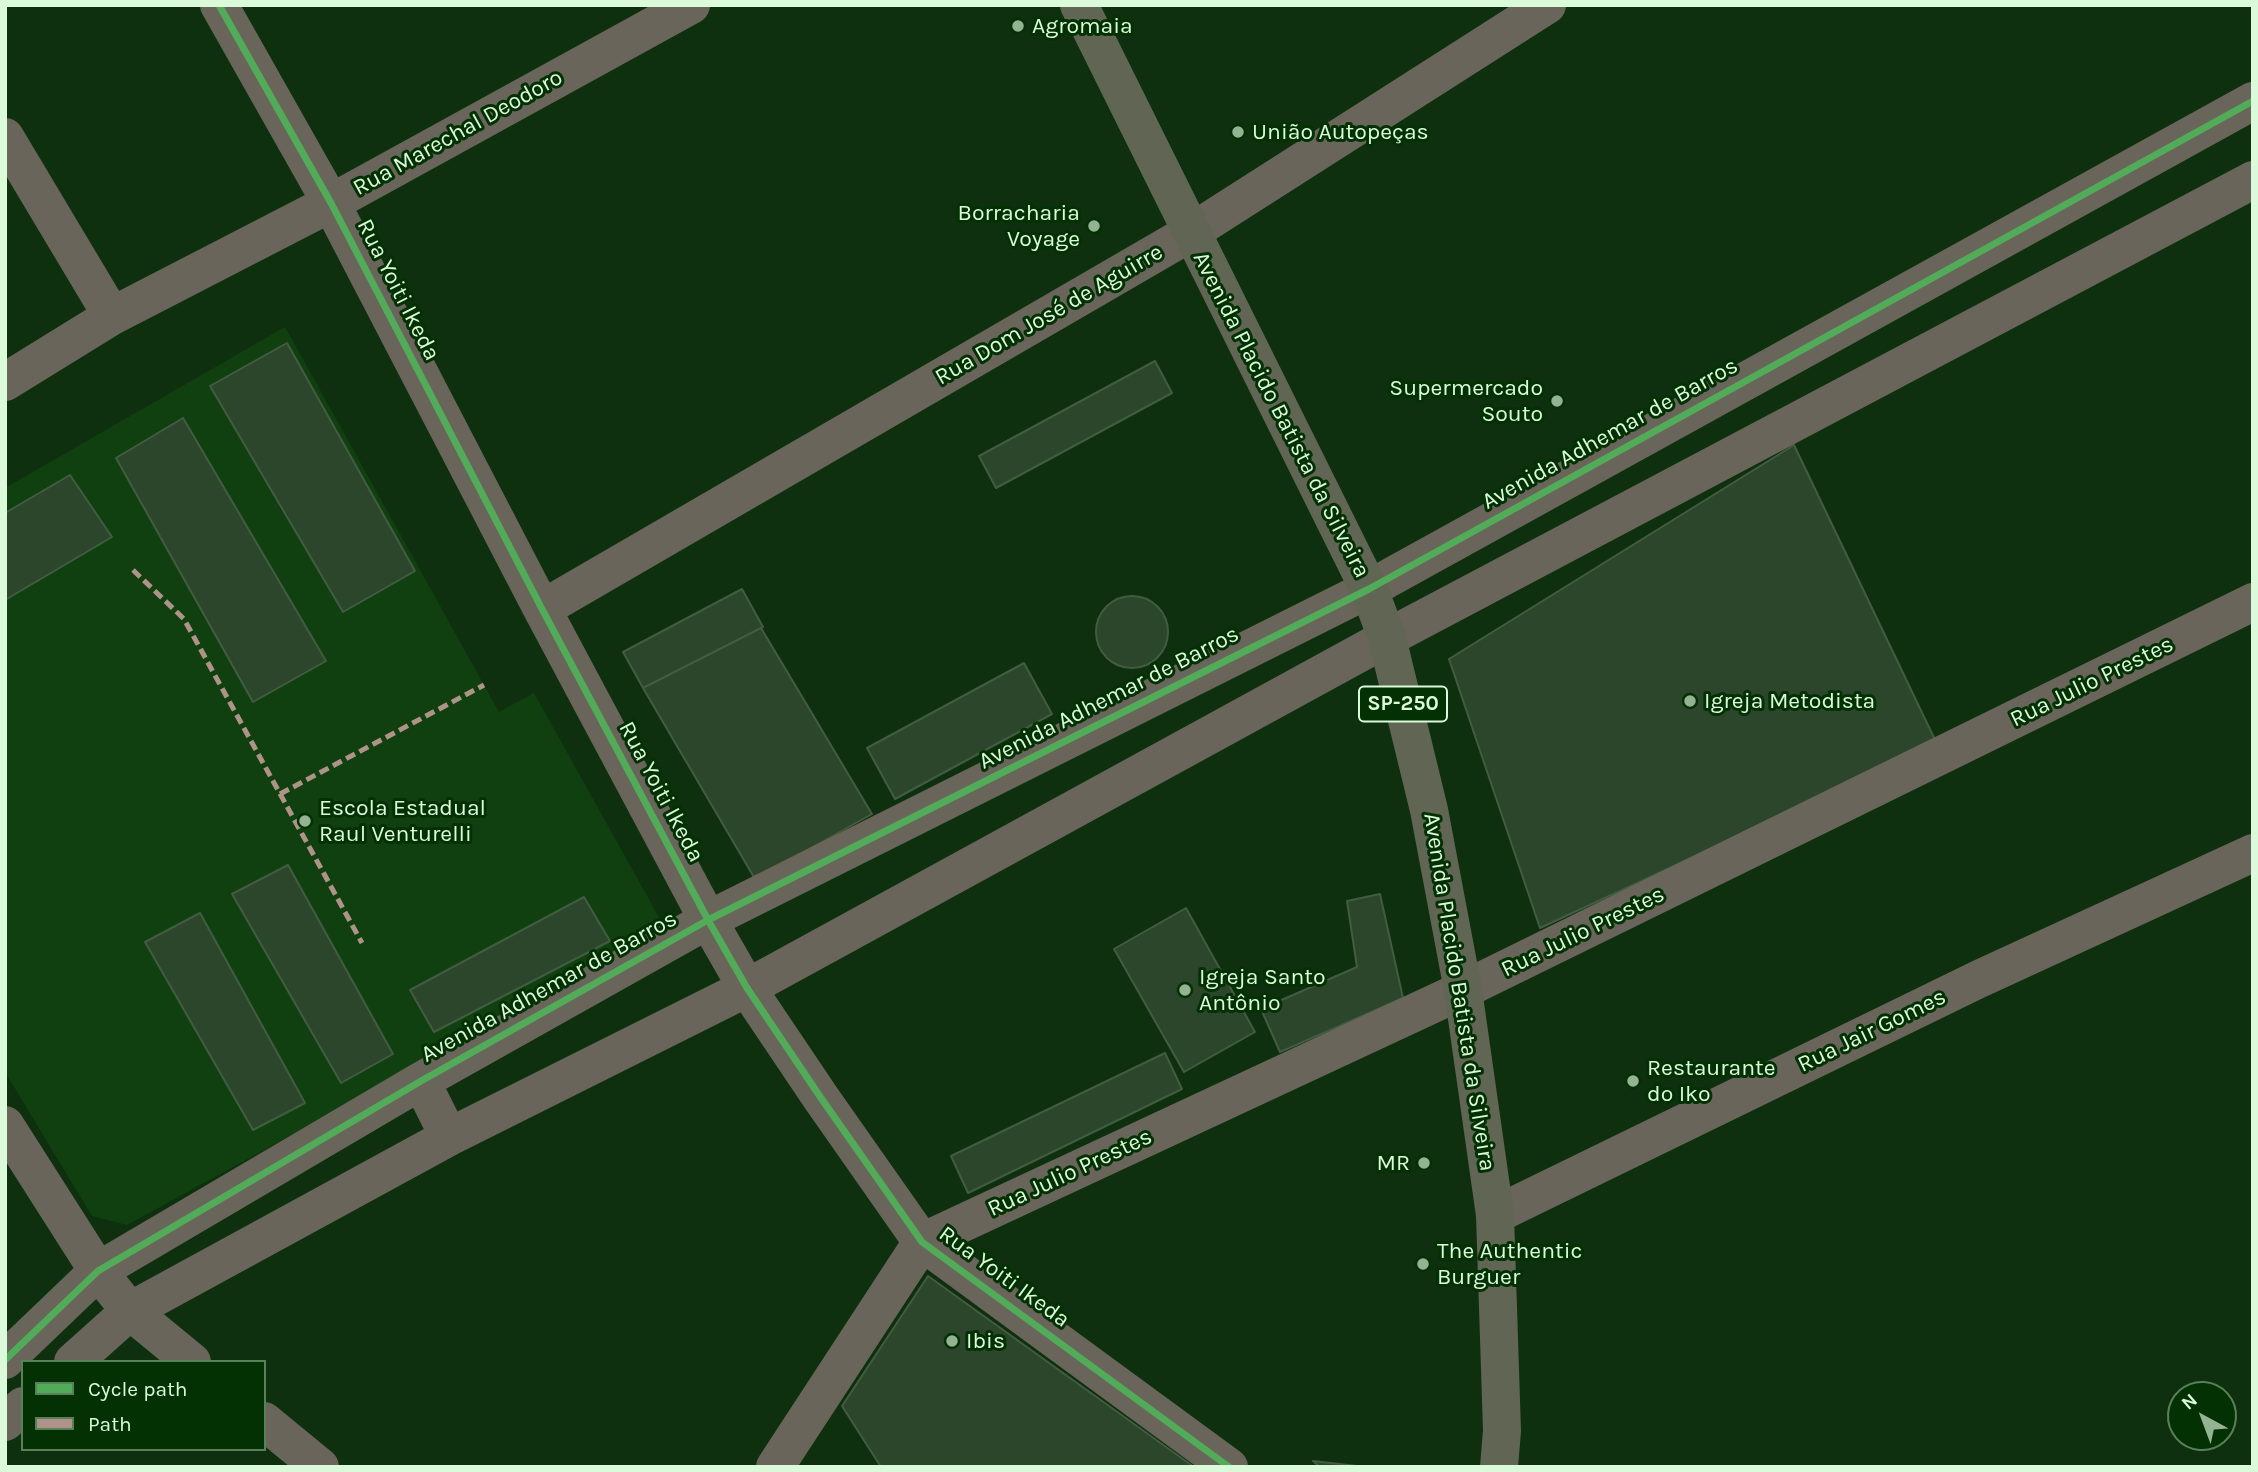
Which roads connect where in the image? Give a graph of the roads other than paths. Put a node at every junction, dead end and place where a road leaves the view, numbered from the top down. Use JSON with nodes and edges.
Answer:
{"nodes":[{"id":1,"x":219,"y":5,"type":"edge"},
{"id":2,"x":691,"y":5,"type":"edge"},
{"id":3,"x":1079,"y":5,"type":"edge"},
{"id":4,"x":1547,"y":5,"type":"edge"},
{"id":5,"x":2253,"y":101,"type":"edge"},
{"id":6,"x":5,"y":137,"type":"edge"},
{"id":7,"x":2253,"y":180,"type":"edge"},
{"id":8,"x":331,"y":203,"type":"junction"},
{"id":9,"x":1190,"y":233,"type":"junction"},
{"id":10,"x":1889,"y":303,"type":"junction"},
{"id":11,"x":112,"y":316,"type":"junction"},
{"id":12,"x":1915,"y":359,"type":"junction"},
{"id":13,"x":5,"y":382,"type":"edge"},
{"id":14,"x":1369,"y":589,"type":"junction"},
{"id":15,"x":2253,"y":603,"type":"edge"},
{"id":16,"x":542,"y":609,"type":"junction"},
{"id":17,"x":1387,"y":638,"type":"junction"},
{"id":18,"x":2253,"y":853,"type":"edge"},
{"id":19,"x":708,"y":920,"type":"junction"},
{"id":20,"x":747,"y":988,"type":"junction"},
{"id":21,"x":1463,"y":989,"type":"junction"},
{"id":22,"x":421,"y":1081,"type":"junction"},
{"id":23,"x":5,"y":1125,"type":"edge"},
{"id":24,"x":449,"y":1137,"type":"junction"},
{"id":25,"x":1495,"y":1215,"type":"junction"},
{"id":26,"x":922,"y":1242,"type":"junction"},
{"id":27,"x":98,"y":1271,"type":"junction"},
{"id":28,"x":130,"y":1311,"type":"junction"},
{"id":29,"x":5,"y":1360,"type":"edge"},
{"id":30,"x":75,"y":1360,"type":"edge"},
{"id":31,"x":190,"y":1360,"type":"edge"},
{"id":32,"x":21,"y":1408,"type":"edge"},
{"id":33,"x":5,"y":1422,"type":"edge"},
{"id":34,"x":266,"y":1423,"type":"edge"},
{"id":35,"x":320,"y":1467,"type":"edge"},
{"id":36,"x":775,"y":1467,"type":"edge"},
{"id":37,"x":1229,"y":1467,"type":"edge"},
{"id":38,"x":1499,"y":1467,"type":"edge"}],
"edges":[{"from":1,"to":8,"type":"street","name":"Rua Yoiti Ikeda"},
{"from":2,"to":8,"type":"street","name":"Rua Marechal Deodoro"},
{"from":3,"to":9,"type":"main road","name":"Avenida Placido Batista da Silveira","number":"SP-250"},
{"from":4,"to":9,"type":"street","name":"Rua Dom José de Aguirre"},
{"from":5,"to":10,"type":"street","name":"Avenida Adhemar de Barros"},
{"from":6,"to":11,"type":"street"},
{"from":7,"to":12,"type":"street"},
{"from":8,"to":11,"type":"street","name":"Rua Marechal Deodoro"},
{"from":8,"to":16,"type":"street","name":"Rua Yoiti Ikeda"},
{"from":9,"to":14,"type":"main road","name":"Avenida Placido Batista da Silveira","number":"SP-250"},
{"from":9,"to":16,"type":"street","name":"Rua Dom José de Aguirre"},
{"from":10,"to":12,"type":"street"},
{"from":10,"to":14,"type":"street","name":"Avenida Adhemar de Barros"},
{"from":11,"to":13,"type":"street","name":"Rua Marechal Deodoro"},
{"from":12,"to":17,"type":"street"},
{"from":14,"to":17,"type":"main road","name":"Avenida Placido Batista da Silveira","number":"SP-250"},
{"from":14,"to":19,"type":"street","name":"Avenida Adhemar de Barros"},
{"from":15,"to":21,"type":"street","name":"Rua Julio Prestes"},
{"from":16,"to":19,"type":"street","name":"Rua Yoiti Ikeda"},
{"from":17,"to":20,"type":"street"},
{"from":17,"to":21,"type":"main road","name":"Avenida Placido Batista da Silveira","number":"SP-250"},
{"from":18,"to":25,"type":"street","name":"Rua Jair Gomes"},
{"from":19,"to":20,"type":"street","name":"Rua Yoiti Ikeda"},
{"from":19,"to":22,"type":"street","name":"Avenida Adhemar de Barros"},
{"from":20,"to":24,"type":"street"},
{"from":20,"to":26,"type":"street","name":"Rua Yoiti Ikeda"},
{"from":21,"to":25,"type":"main road","name":"Avenida Placido Batista da Silveira","number":"SP-250"},
{"from":21,"to":26,"type":"street","name":"Rua Julio Prestes"},
{"from":22,"to":24,"type":"street"},
{"from":22,"to":27,"type":"street","name":"Avenida Adhemar de Barros"},
{"from":23,"to":27,"type":"street"},
{"from":24,"to":28,"type":"street"},
{"from":25,"to":38,"type":"main road","name":"Avenida Placido Batista da Silveira","number":"SP-250"},
{"from":26,"to":36,"type":"street"},
{"from":26,"to":37,"type":"street","name":"Rua Yoiti Ikeda"},
{"from":27,"to":28,"type":"street"},
{"from":27,"to":29,"type":"street","name":"Avenida Adhemar de Barros"},
{"from":28,"to":30,"type":"street"},
{"from":28,"to":31,"type":"street"},
{"from":32,"to":33,"type":"street"},
{"from":34,"to":35,"type":"street"}]}
